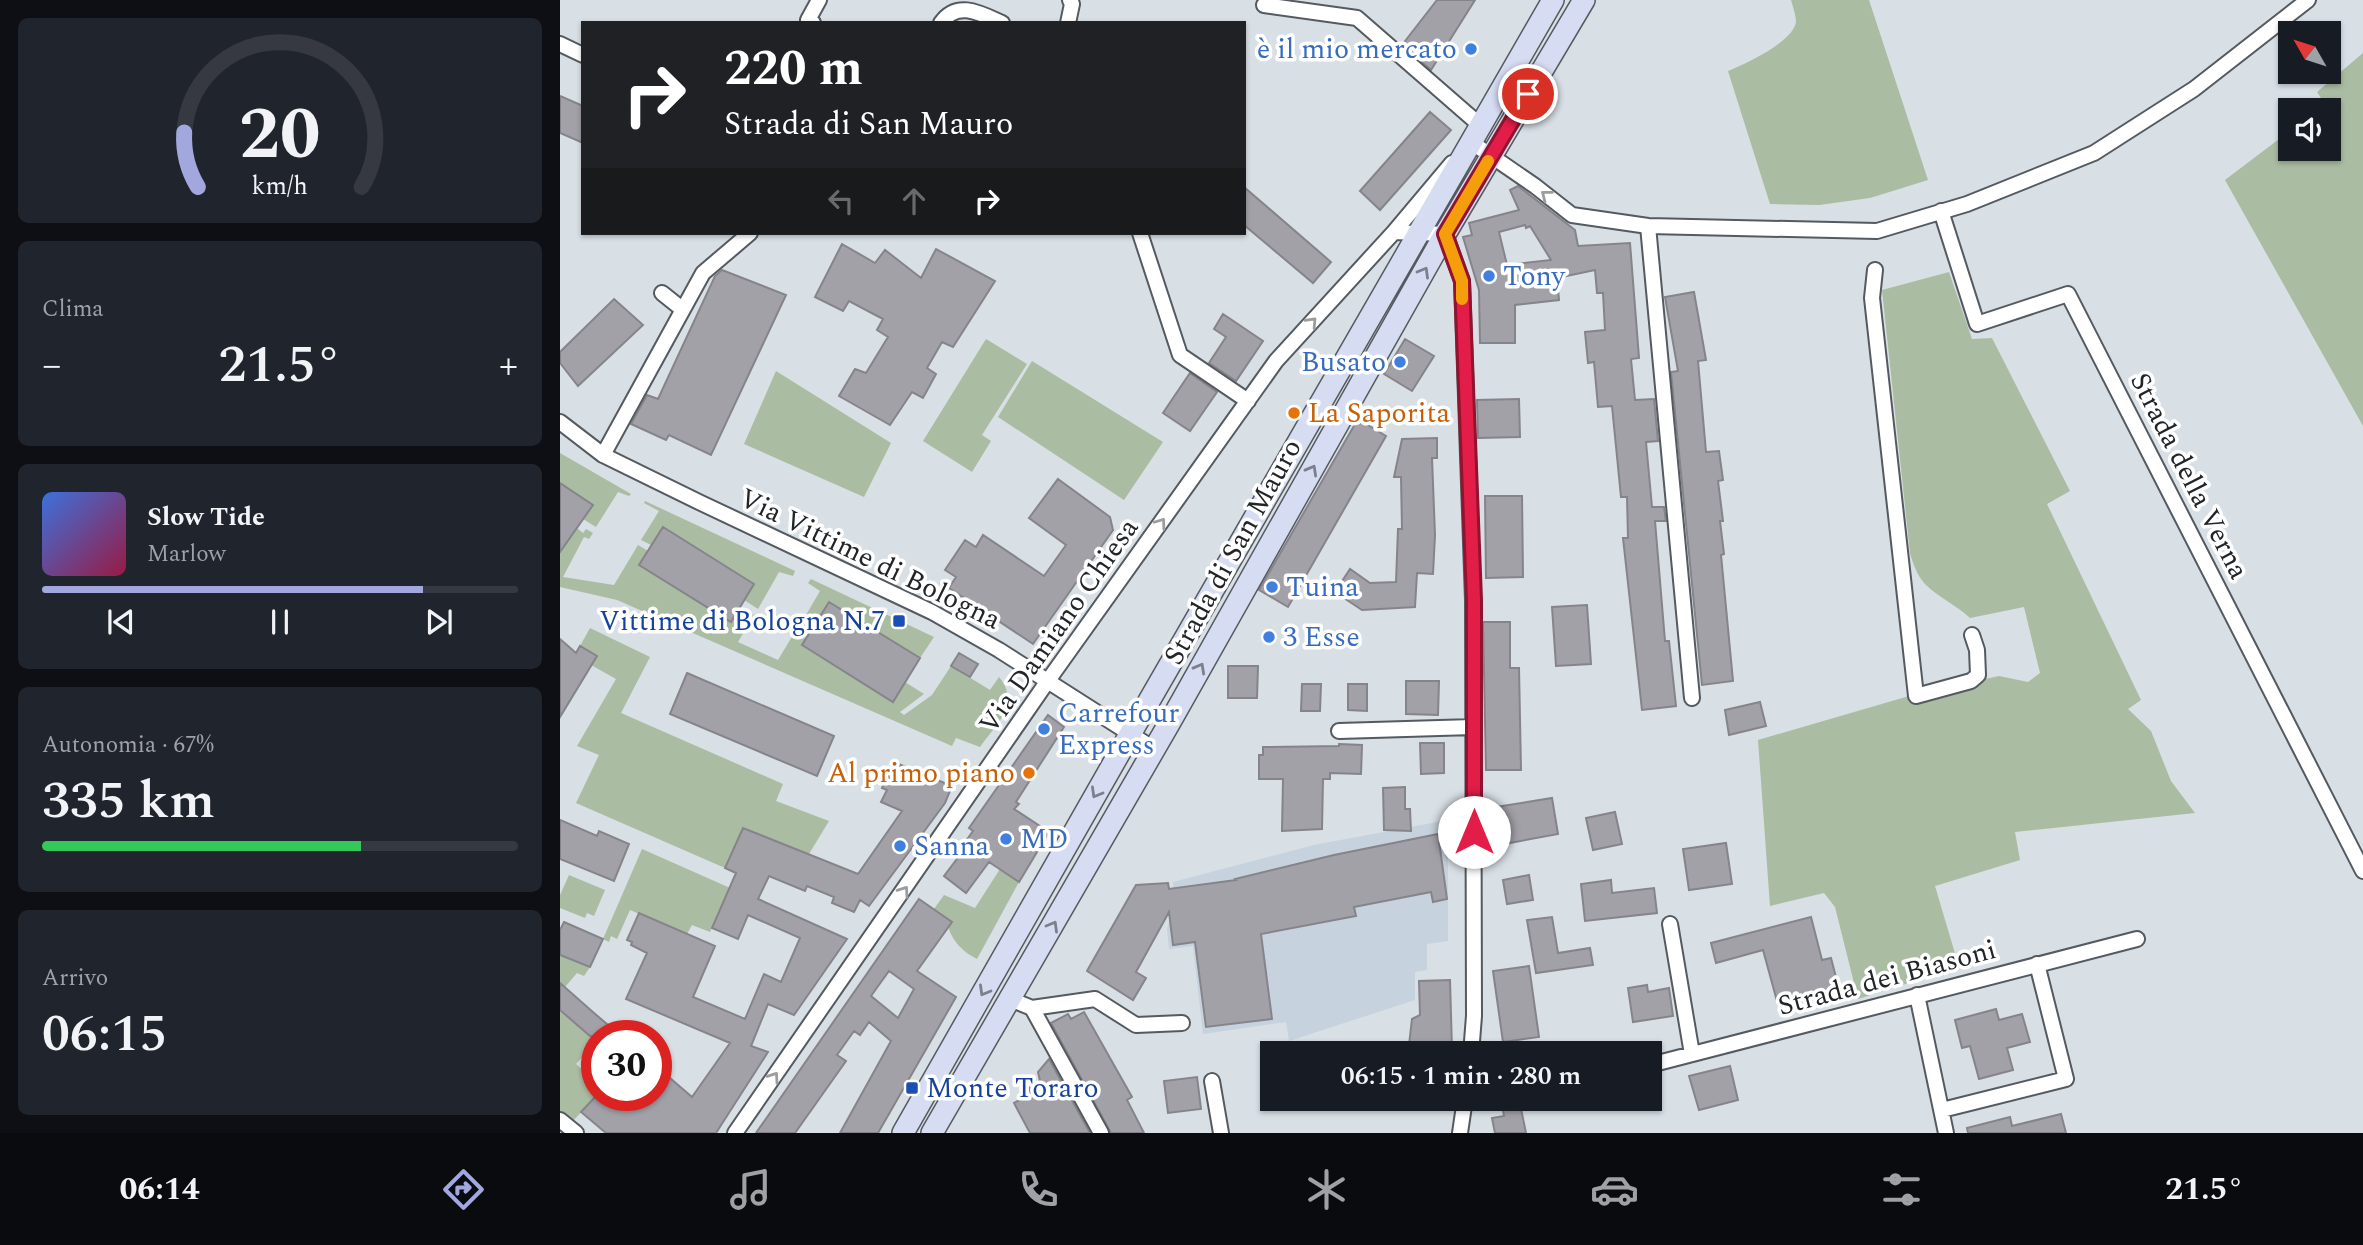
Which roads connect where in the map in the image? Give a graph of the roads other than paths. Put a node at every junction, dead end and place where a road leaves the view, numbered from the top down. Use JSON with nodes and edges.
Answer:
{"nodes":[{"id":1,"x":818,"y":0,"type":"edge"},
{"id":2,"x":1070,"y":0,"type":"edge"},
{"id":3,"x":1553,"y":0,"type":"edge"},
{"id":4,"x":2308,"y":0,"type":"edge"},
{"id":5,"x":1584,"y":4,"type":"edge"},
{"id":6,"x":1264,"y":5,"type":"dead end"},
{"id":7,"x":810,"y":21,"type":"edge"},
{"id":8,"x":942,"y":21,"type":"edge"},
{"id":9,"x":998,"y":21,"type":"edge"},
{"id":10,"x":1068,"y":21,"type":"edge"},
{"id":11,"x":560,"y":44,"type":"edge"},
{"id":12,"x":581,"y":54,"type":"edge"},
{"id":13,"x":1476,"y":134,"type":"junction"},
{"id":14,"x":1491,"y":156,"type":"junction"},
{"id":15,"x":1941,"y":212,"type":"junction"},
{"id":16,"x":1648,"y":226,"type":"junction"},
{"id":17,"x":1394,"y":232,"type":"junction"},
{"id":18,"x":1419,"y":234,"type":"junction"},
{"id":19,"x":1445,"y":234,"type":"junction"},
{"id":20,"x":748,"y":235,"type":"edge"},
{"id":21,"x":1141,"y":235,"type":"edge"},
{"id":22,"x":1875,"y":270,"type":"dead end"},
{"id":23,"x":662,"y":293,"type":"dead end"},
{"id":24,"x":682,"y":309,"type":"junction"},
{"id":25,"x":1248,"y":401,"type":"junction"},
{"id":26,"x":560,"y":422,"type":"edge"},
{"id":27,"x":603,"y":454,"type":"junction"},
{"id":28,"x":1972,"y":635,"type":"dead end"},
{"id":29,"x":1047,"y":682,"type":"junction"},
{"id":30,"x":1692,"y":698,"type":"dead end"},
{"id":31,"x":1474,"y":727,"type":"junction"},
{"id":32,"x":1339,"y":731,"type":"dead end"},
{"id":33,"x":1130,"y":734,"type":"junction"},
{"id":34,"x":1154,"y":749,"type":"junction"},
{"id":35,"x":2363,"y":872,"type":"edge"},
{"id":36,"x":1670,"y":924,"type":"dead end"},
{"id":37,"x":2137,"y":939,"type":"dead end"},
{"id":38,"x":2037,"y":964,"type":"junction"},
{"id":39,"x":1917,"y":995,"type":"junction"},
{"id":40,"x":1010,"y":999,"type":"junction"},
{"id":41,"x":1032,"y":1008,"type":"junction"},
{"id":42,"x":1182,"y":1023,"type":"dead end"},
{"id":43,"x":1472,"y":1041,"type":"edge"},
{"id":44,"x":1692,"y":1054,"type":"junction"},
{"id":45,"x":1662,"y":1062,"type":"edge"},
{"id":46,"x":1212,"y":1081,"type":"dead end"},
{"id":47,"x":1942,"y":1110,"type":"junction"},
{"id":48,"x":1463,"y":1111,"type":"edge"},
{"id":49,"x":560,"y":1120,"type":"edge"},
{"id":50,"x":576,"y":1133,"type":"edge"},
{"id":51,"x":735,"y":1133,"type":"edge"},
{"id":52,"x":903,"y":1133,"type":"edge"},
{"id":53,"x":932,"y":1133,"type":"edge"},
{"id":54,"x":1101,"y":1133,"type":"edge"},
{"id":55,"x":1221,"y":1133,"type":"edge"},
{"id":56,"x":1460,"y":1133,"type":"edge"},
{"id":57,"x":1947,"y":1133,"type":"edge"}],
"edges":[{"from":1,"to":7,"type":"street"},
{"from":2,"to":10,"type":"street"},
{"from":3,"to":13,"type":"main road","name":"Strada di San Mauro"},
{"from":4,"to":15,"type":"street"},
{"from":5,"to":14,"type":"main road","name":"Strada di San Mauro"},
{"from":6,"to":13,"type":"street"},
{"from":8,"to":9,"type":"street"},
{"from":11,"to":12,"type":"street"},
{"from":13,"to":14,"type":"street"},
{"from":13,"to":17,"type":"street","name":"Via Damiano Chiesa"},
{"from":13,"to":18,"type":"main road","name":"Strada di San Mauro"},
{"from":16,"to":14,"type":"street","one_way":true},
{"from":14,"to":19,"type":"main road","name":"Strada di San Mauro"},
{"from":15,"to":16,"type":"street"},
{"from":15,"to":35,"type":"street","name":"Strada della Verna"},
{"from":16,"to":30,"type":"street"},
{"from":17,"to":18,"type":"street"},
{"from":25,"to":17,"type":"street","name":"Via Damiano Chiesa","one_way":true},
{"from":18,"to":19,"type":"street"},
{"from":18,"to":33,"type":"main road","name":"Strada di San Mauro"},
{"from":19,"to":31,"type":"street"},
{"from":34,"to":19,"type":"main road","name":"Strada di San Mauro","one_way":true},
{"from":20,"to":24,"type":"street"},
{"from":21,"to":25,"type":"street"},
{"from":22,"to":28,"type":"street"},
{"from":23,"to":24,"type":"street"},
{"from":24,"to":27,"type":"street"},
{"from":29,"to":25,"type":"street","name":"Via Damiano Chiesa","one_way":true},
{"from":26,"to":27,"type":"street","name":"Via Vittime di Bologna"},
{"from":27,"to":29,"type":"street","name":"Via Vittime di Bologna"},
{"from":29,"to":33,"type":"street","name":"Via Vittime di Bologna"},
{"from":51,"to":29,"type":"street","name":"Via Damiano Chiesa","one_way":true},
{"from":31,"to":32,"type":"street"},
{"from":31,"to":43,"type":"street"},
{"from":33,"to":34,"type":"street","name":"Via Vittime di Bologna"},
{"from":33,"to":52,"type":"main road","name":"Strada di San Mauro","one_way":true},
{"from":40,"to":34,"type":"main road","name":"Strada di San Mauro","one_way":true},
{"from":36,"to":44,"type":"street"},
{"from":37,"to":38,"type":"street","name":"Strada dei Biasoni"},
{"from":38,"to":39,"type":"street","name":"Strada dei Biasoni"},
{"from":38,"to":47,"type":"street"},
{"from":39,"to":44,"type":"street","name":"Strada dei Biasoni"},
{"from":39,"to":47,"type":"street"},
{"from":40,"to":41,"type":"street"},
{"from":40,"to":53,"type":"main road","name":"Strada di San Mauro"},
{"from":41,"to":42,"type":"street"},
{"from":41,"to":54,"type":"street"},
{"from":44,"to":45,"type":"street","name":"Strada dei Biasoni"},
{"from":46,"to":55,"type":"street"},
{"from":47,"to":57,"type":"street"},
{"from":48,"to":56,"type":"street"},
{"from":49,"to":50,"type":"street"}]}
